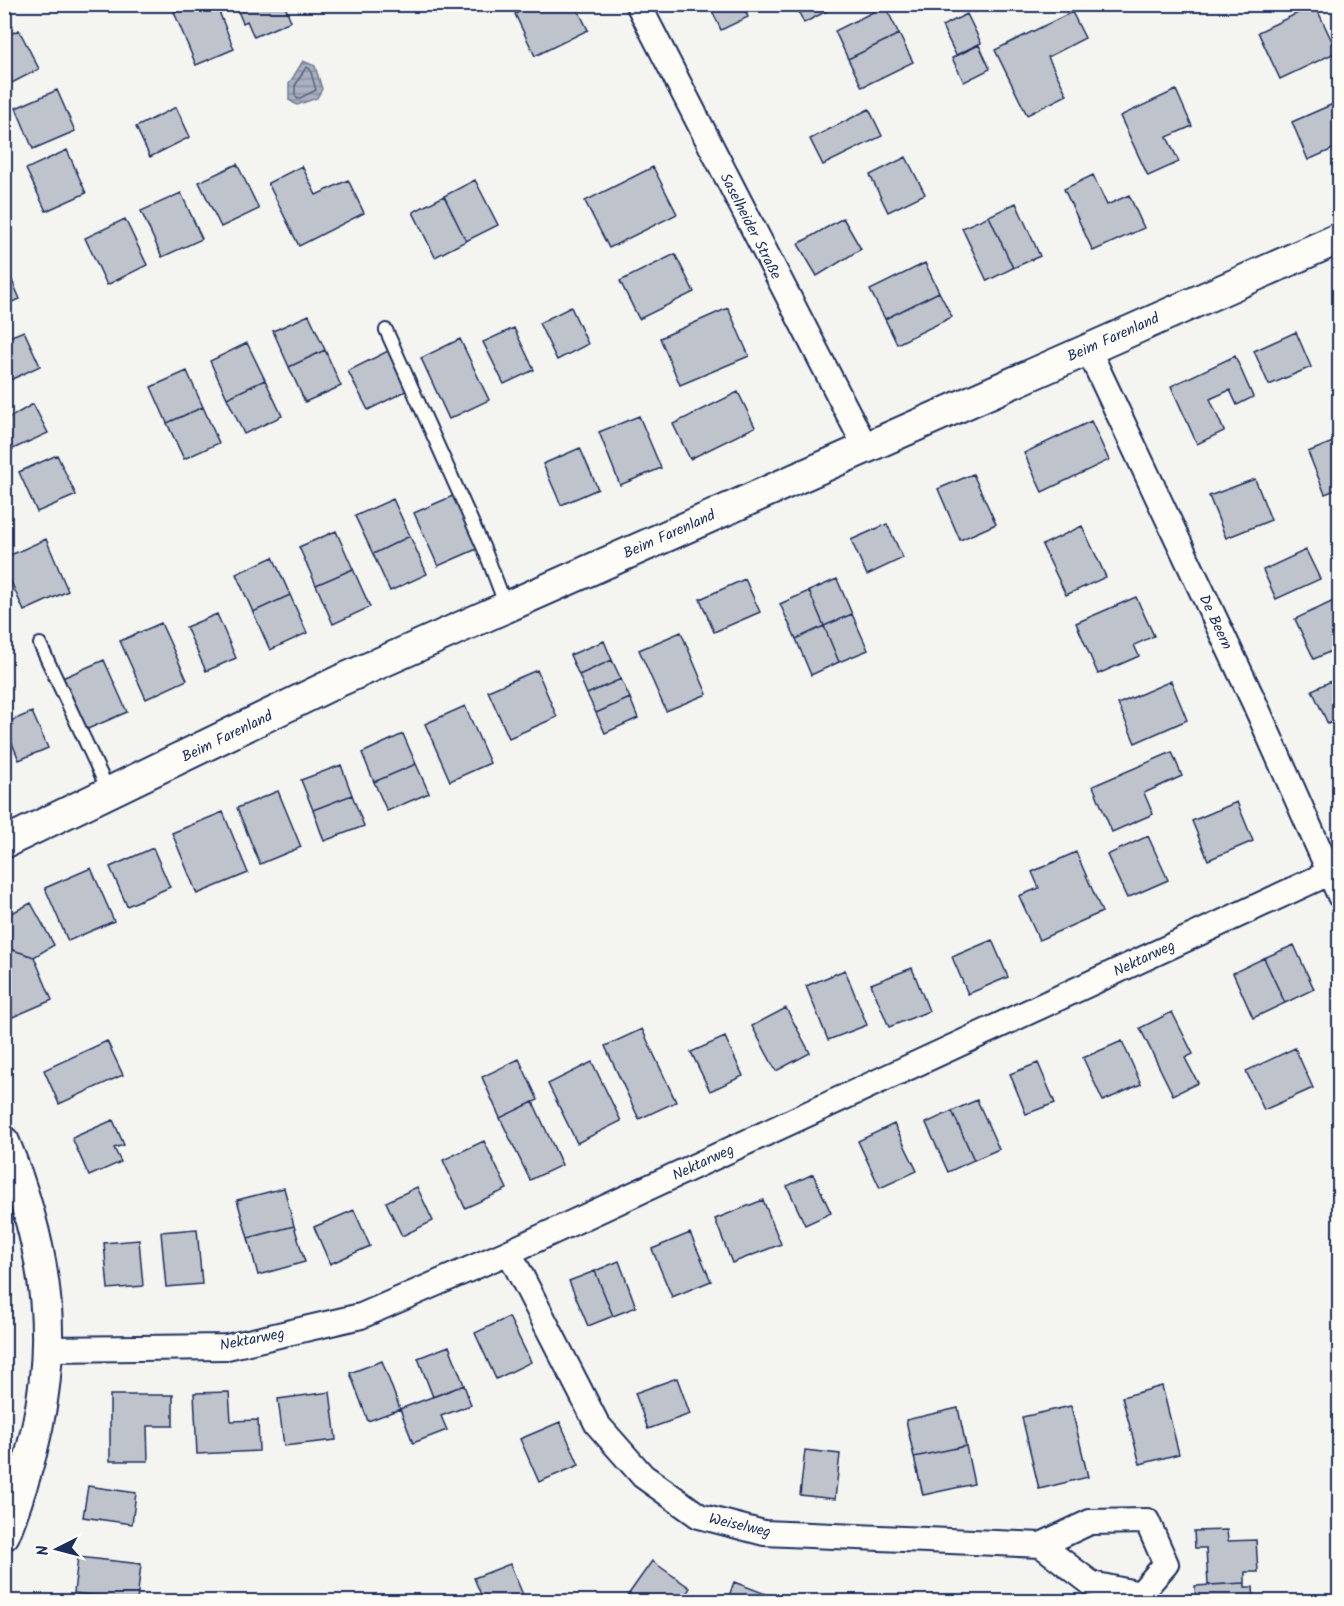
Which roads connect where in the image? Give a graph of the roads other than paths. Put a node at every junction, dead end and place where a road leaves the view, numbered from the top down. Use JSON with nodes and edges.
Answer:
{"nodes":[{"id":1,"x":638,"y":4,"type":"edge"},
{"id":2,"x":1340,"y":238,"type":"edge"},
{"id":3,"x":386,"y":330,"type":"dead end"},
{"id":4,"x":1089,"y":349,"type":"junction"},
{"id":5,"x":866,"y":448,"type":"junction"},
{"id":6,"x":506,"y":606,"type":"junction"},
{"id":7,"x":40,"y":644,"type":"dead end"},
{"id":8,"x":109,"y":793,"type":"junction"},
{"id":9,"x":4,"y":843,"type":"edge"},
{"id":10,"x":1329,"y":873,"type":"junction"},
{"id":11,"x":1340,"y":896,"type":"edge"},
{"id":12,"x":4,"y":1142,"type":"edge"},
{"id":13,"x":509,"y":1252,"type":"junction"},
{"id":14,"x":49,"y":1348,"type":"junction"},
{"id":15,"x":7,"y":1518,"type":"edge"},
{"id":16,"x":1041,"y":1545,"type":"junction"},
{"id":17,"x":1142,"y":1598,"type":"edge"}],
"edges":[{"from":1,"to":5,"type":"street","name":"Saselheider Straße"},
{"from":2,"to":4,"type":"street","name":"Beim Farenland"},
{"from":3,"to":6,"type":"lane"},
{"from":4,"to":5,"type":"street","name":"Beim Farenland"},
{"from":4,"to":10,"type":"street","name":"De Beern"},
{"from":5,"to":6,"type":"street","name":"Beim Farenland"},
{"from":6,"to":8,"type":"street","name":"Beim Farenland"},
{"from":7,"to":8,"type":"lane"},
{"from":8,"to":9,"type":"street","name":"Beim Farenland"},
{"from":10,"to":11,"type":"street","name":"De Beern"},
{"from":10,"to":13,"type":"street","name":"Nektarweg"},
{"from":12,"to":14,"type":"street"},
{"from":13,"to":14,"type":"street","name":"Nektarweg"},
{"from":13,"to":16,"type":"street","name":"Weiselweg"},
{"from":14,"to":15,"type":"street"},
{"from":16,"to":17,"type":"street","name":"Weiselweg"},
{"from":16,"to":17,"type":"street","name":"Weiselweg"}]}
